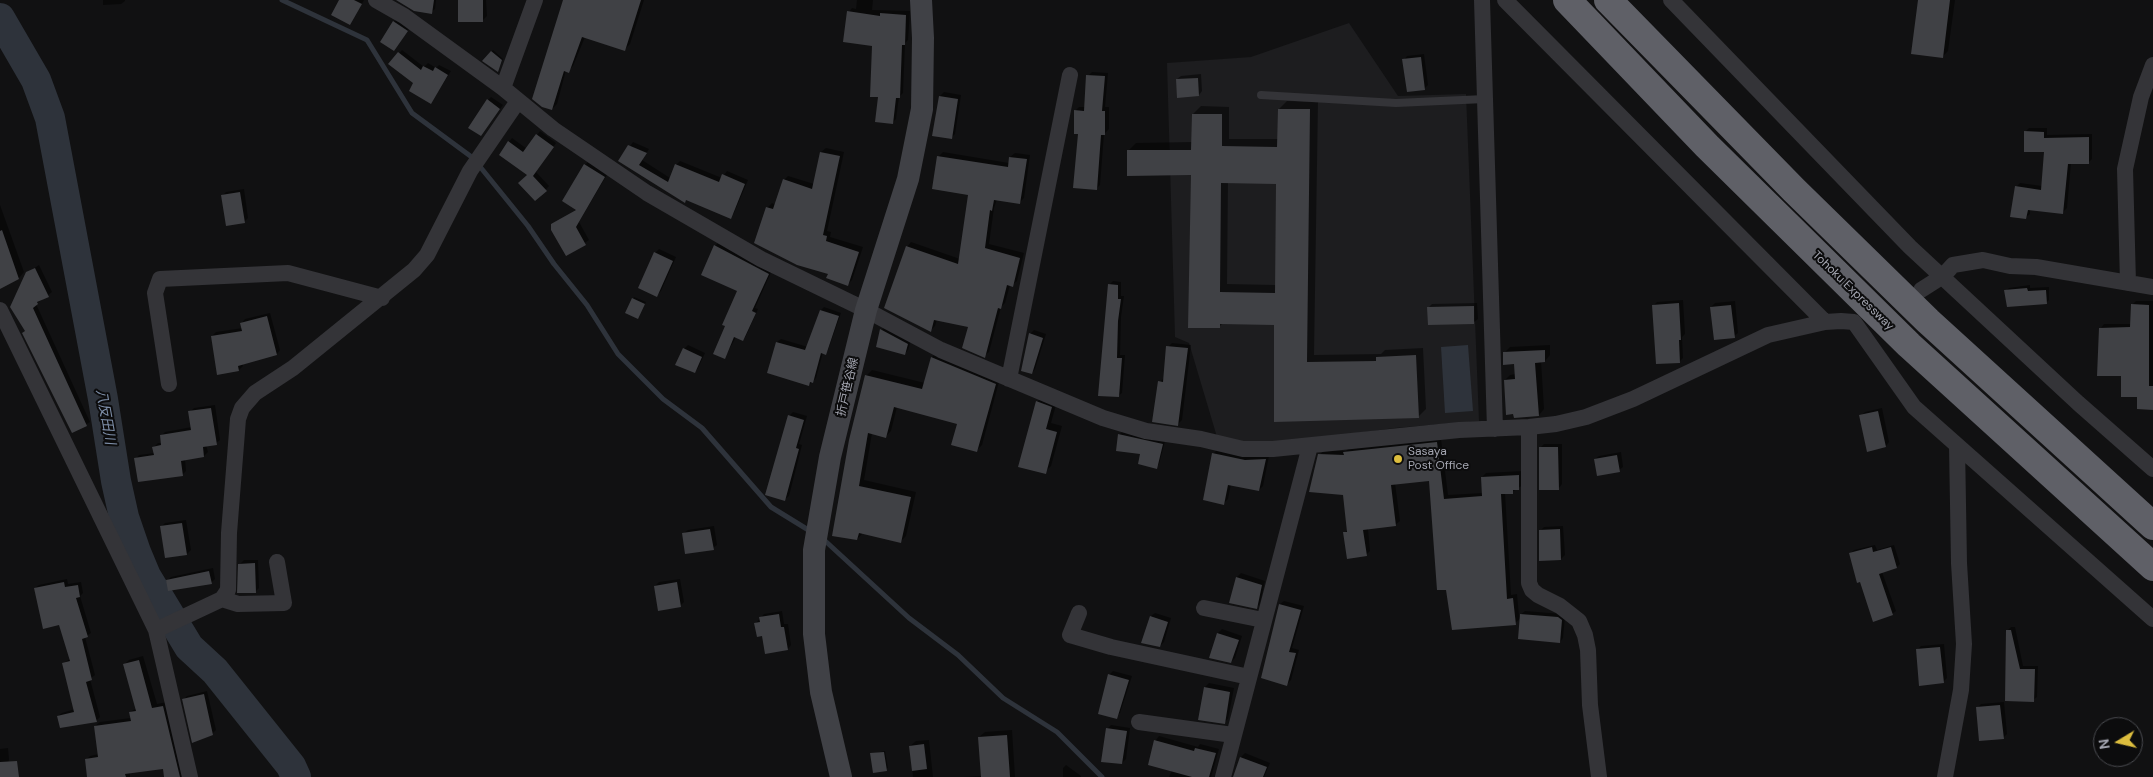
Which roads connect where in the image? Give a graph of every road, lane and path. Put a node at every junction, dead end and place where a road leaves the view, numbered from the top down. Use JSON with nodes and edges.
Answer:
{"nodes":[{"id":1,"x":376,"y":0,"type":"edge"},
{"id":2,"x":536,"y":0,"type":"edge"},
{"id":3,"x":921,"y":0,"type":"edge"},
{"id":4,"x":1482,"y":0,"type":"edge"},
{"id":5,"x":1505,"y":0,"type":"edge"},
{"id":6,"x":1567,"y":0,"type":"edge"},
{"id":7,"x":1608,"y":0,"type":"edge"},
{"id":8,"x":1671,"y":0,"type":"edge"},
{"id":9,"x":2153,"y":65,"type":"edge"},
{"id":10,"x":1070,"y":75,"type":"dead end"},
{"id":11,"x":503,"y":88,"type":"junction"},
{"id":12,"x":1261,"y":95,"type":"dead end"},
{"id":13,"x":1485,"y":99,"type":"junction"},
{"id":14,"x":518,"y":100,"type":"junction"},
{"id":15,"x":1943,"y":276,"type":"junction"},
{"id":16,"x":2128,"y":283,"type":"junction"},
{"id":17,"x":2153,"y":287,"type":"edge"},
{"id":18,"x":1921,"y":290,"type":"dead end"},
{"id":19,"x":382,"y":298,"type":"junction"},
{"id":20,"x":0,"y":310,"type":"edge"},
{"id":21,"x":866,"y":310,"type":"junction"},
{"id":22,"x":1825,"y":322,"type":"junction"},
{"id":23,"x":1009,"y":379,"type":"junction"},
{"id":24,"x":169,"y":384,"type":"dead end"},
{"id":25,"x":1530,"y":428,"type":"junction"},
{"id":26,"x":1495,"y":429,"type":"junction"},
{"id":27,"x":1957,"y":445,"type":"junction"},
{"id":28,"x":1310,"y":446,"type":"junction"},
{"id":29,"x":2153,"y":469,"type":"edge"},
{"id":30,"x":2153,"y":526,"type":"edge"},
{"id":31,"x":277,"y":562,"type":"dead end"},
{"id":32,"x":2153,"y":567,"type":"edge"},
{"id":33,"x":222,"y":599,"type":"junction"},
{"id":34,"x":1204,"y":608,"type":"dead end"},
{"id":35,"x":1079,"y":613,"type":"dead end"},
{"id":36,"x":2153,"y":619,"type":"edge"},
{"id":37,"x":1264,"y":620,"type":"junction"},
{"id":38,"x":156,"y":630,"type":"junction"},
{"id":39,"x":1249,"y":677,"type":"junction"},
{"id":40,"x":1139,"y":722,"type":"dead end"},
{"id":41,"x":1233,"y":735,"type":"junction"},
{"id":42,"x":190,"y":777,"type":"edge"},
{"id":43,"x":841,"y":777,"type":"edge"},
{"id":44,"x":1223,"y":777,"type":"edge"},
{"id":45,"x":1599,"y":777,"type":"edge"},
{"id":46,"x":1945,"y":777,"type":"edge"}],
"edges":[{"from":1,"to":11,"type":"street"},
{"from":2,"to":11,"type":"street"},
{"from":3,"to":21,"type":"main road","name":"折戸笹谷線"},
{"from":4,"to":13,"type":"street"},
{"from":5,"to":22,"type":"street"},
{"from":6,"to":32,"type":"highway","name":"Tohoku Expressway"},
{"from":7,"to":30,"type":"highway"},
{"from":8,"to":15,"type":"street"},
{"from":9,"to":16,"type":"street"},
{"from":10,"to":23,"type":"street"},
{"from":11,"to":14,"type":"street"},
{"from":12,"to":13,"type":"lane"},
{"from":13,"to":26,"type":"street"},
{"from":14,"to":19,"type":"street"},
{"from":14,"to":21,"type":"street"},
{"from":15,"to":16,"type":"street"},
{"from":15,"to":18,"type":"street"},
{"from":15,"to":29,"type":"street"},
{"from":16,"to":17,"type":"street"},
{"from":19,"to":24,"type":"street"},
{"from":19,"to":33,"type":"street"},
{"from":20,"to":38,"type":"street"},
{"from":21,"to":23,"type":"street"},
{"from":21,"to":43,"type":"main road","name":"折戸笹谷線"},
{"from":22,"to":25,"type":"street"},
{"from":22,"to":27,"type":"street"},
{"from":23,"to":28,"type":"street"},
{"from":25,"to":26,"type":"street"},
{"from":25,"to":45,"type":"street"},
{"from":26,"to":28,"type":"street"},
{"from":27,"to":36,"type":"street"},
{"from":27,"to":46,"type":"street"},
{"from":28,"to":37,"type":"street"},
{"from":31,"to":33,"type":"street"},
{"from":33,"to":38,"type":"street"},
{"from":34,"to":37,"type":"street"},
{"from":35,"to":39,"type":"street"},
{"from":37,"to":39,"type":"street"},
{"from":38,"to":42,"type":"street"},
{"from":39,"to":41,"type":"street"},
{"from":40,"to":41,"type":"street"},
{"from":41,"to":44,"type":"street"}]}
